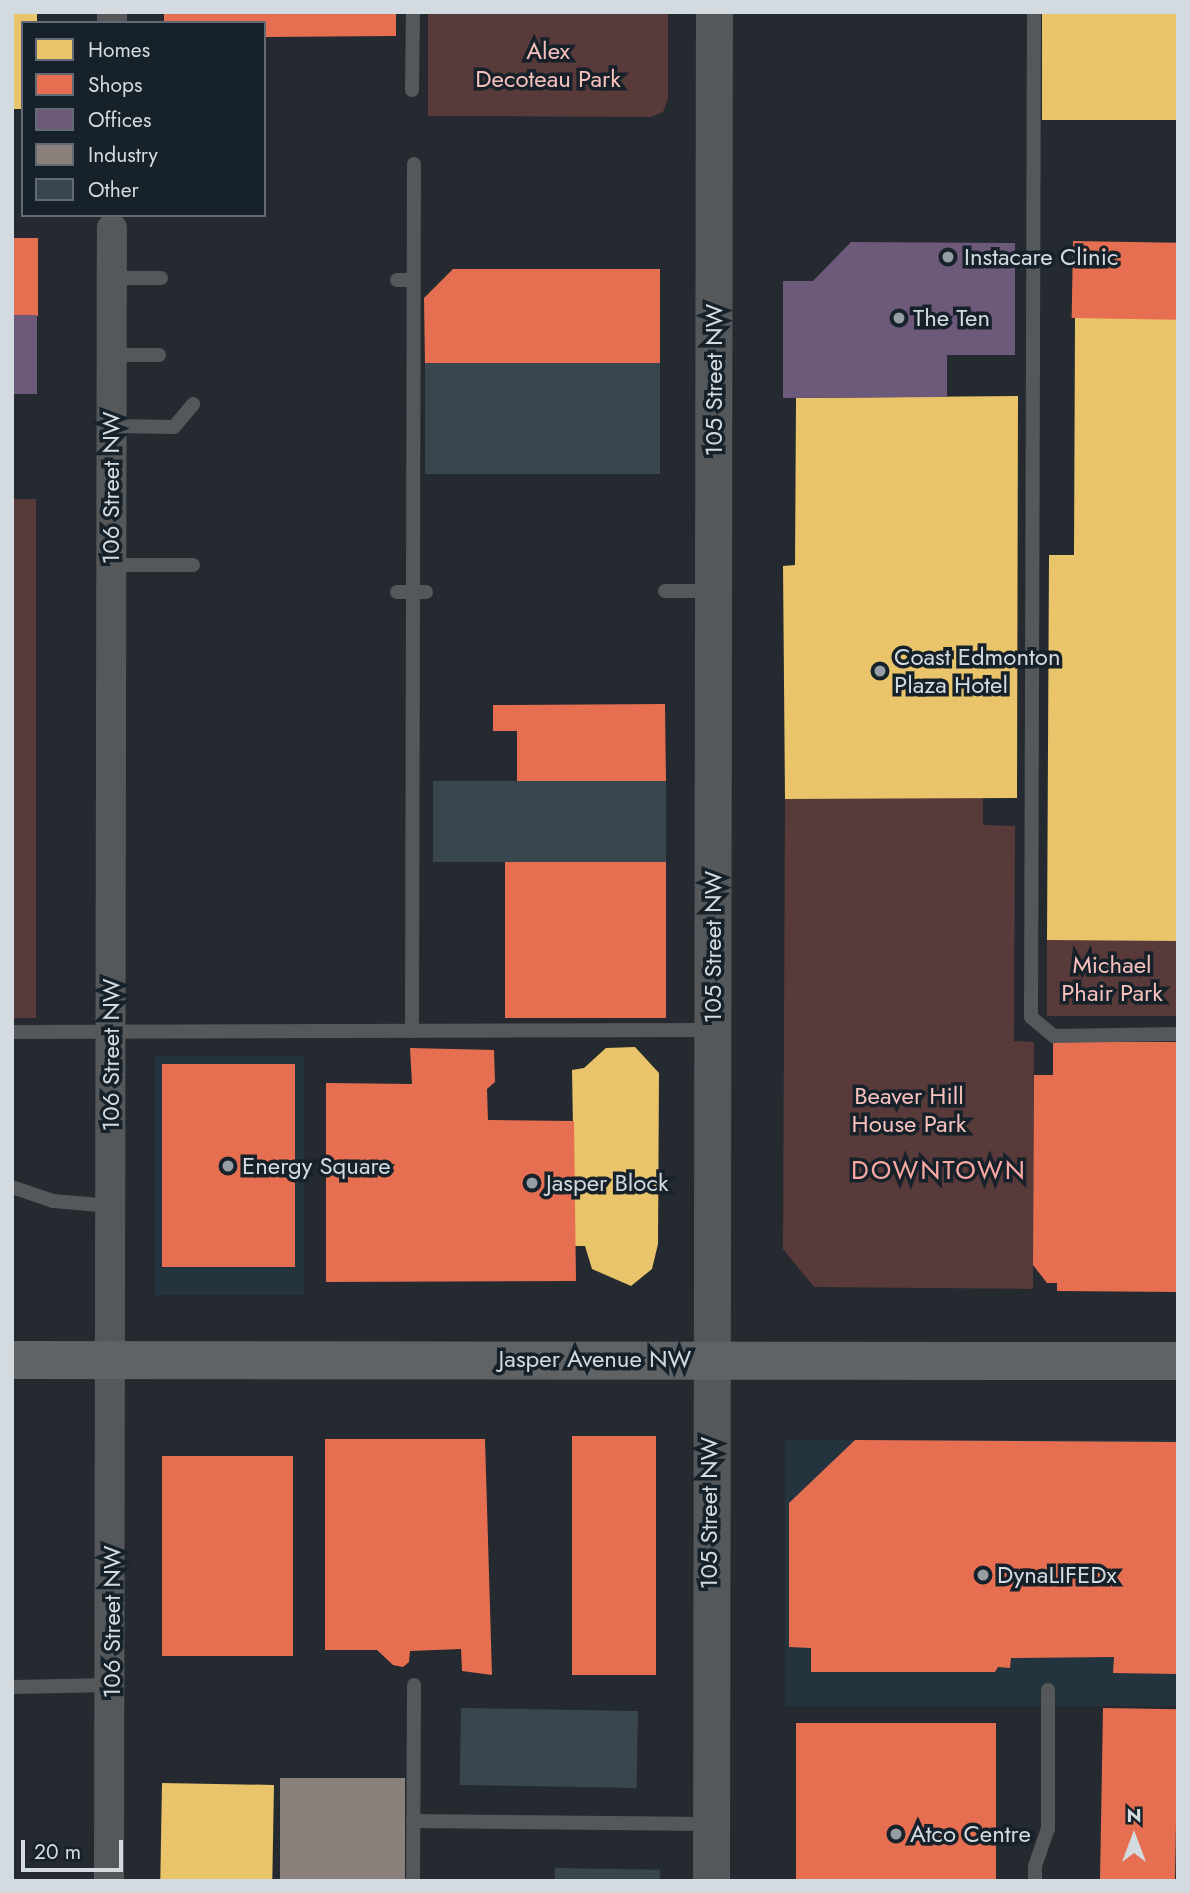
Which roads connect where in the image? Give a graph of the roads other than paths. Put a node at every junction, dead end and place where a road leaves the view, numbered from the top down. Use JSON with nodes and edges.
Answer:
{"nodes":[{"id":1,"x":412,"y":12,"type":"edge"},
{"id":2,"x":714,"y":12,"type":"edge"},
{"id":3,"x":1034,"y":12,"type":"edge"},
{"id":4,"x":396,"y":75,"type":"dead end"},
{"id":5,"x":412,"y":75,"type":"junction"},
{"id":6,"x":412,"y":90,"type":"dead end"},
{"id":7,"x":414,"y":164,"type":"dead end"},
{"id":8,"x":112,"y":228,"type":"dead end"},
{"id":9,"x":112,"y":278,"type":"junction"},
{"id":10,"x":160,"y":278,"type":"dead end"},
{"id":11,"x":397,"y":280,"type":"dead end"},
{"id":12,"x":413,"y":280,"type":"junction"},
{"id":13,"x":111,"y":355,"type":"junction"},
{"id":14,"x":159,"y":355,"type":"dead end"},
{"id":15,"x":397,"y":356,"type":"dead end"},
{"id":16,"x":413,"y":356,"type":"junction"},
{"id":17,"x":193,"y":404,"type":"dead end"},
{"id":18,"x":111,"y":426,"type":"junction"},
{"id":19,"x":111,"y":565,"type":"junction"},
{"id":20,"x":193,"y":565,"type":"dead end"},
{"id":21,"x":665,"y":591,"type":"dead end"},
{"id":22,"x":714,"y":591,"type":"junction"},
{"id":23,"x":397,"y":592,"type":"dead end"},
{"id":24,"x":419,"y":592,"type":"junction"},
{"id":25,"x":713,"y":1030,"type":"junction"},
{"id":26,"x":412,"y":1031,"type":"junction"},
{"id":27,"x":12,"y":1032,"type":"edge"},
{"id":28,"x":111,"y":1033,"type":"junction"},
{"id":29,"x":1178,"y":1034,"type":"edge"},
{"id":30,"x":12,"y":1187,"type":"edge"},
{"id":31,"x":111,"y":1206,"type":"junction"},
{"id":32,"x":711,"y":1359,"type":"junction"},
{"id":33,"x":12,"y":1360,"type":"edge"},
{"id":34,"x":111,"y":1361,"type":"junction"},
{"id":35,"x":1178,"y":1361,"type":"edge"},
{"id":36,"x":112,"y":1685,"type":"junction"},
{"id":37,"x":414,"y":1685,"type":"dead end"},
{"id":38,"x":12,"y":1687,"type":"edge"},
{"id":39,"x":1048,"y":1690,"type":"dead end"},
{"id":40,"x":413,"y":1821,"type":"junction"},
{"id":41,"x":710,"y":1824,"type":"junction"},
{"id":42,"x":109,"y":1881,"type":"edge"},
{"id":43,"x":413,"y":1881,"type":"edge"},
{"id":44,"x":711,"y":1881,"type":"edge"},
{"id":45,"x":1035,"y":1881,"type":"edge"}],
"edges":[{"from":1,"to":5,"type":"lane"},
{"from":2,"to":22,"type":"street","name":"105 Street NW"},
{"from":3,"to":29,"type":"lane"},
{"from":4,"to":5,"type":"lane"},
{"from":5,"to":6,"type":"lane"},
{"from":7,"to":12,"type":"lane"},
{"from":8,"to":9,"type":"street","name":"106 Street NW"},
{"from":9,"to":10,"type":"lane"},
{"from":9,"to":13,"type":"street","name":"106 Street NW"},
{"from":11,"to":12,"type":"lane"},
{"from":12,"to":16,"type":"lane"},
{"from":13,"to":14,"type":"lane"},
{"from":13,"to":18,"type":"street","name":"106 Street NW"},
{"from":15,"to":16,"type":"lane"},
{"from":16,"to":24,"type":"lane"},
{"from":17,"to":18,"type":"lane"},
{"from":18,"to":19,"type":"street","name":"106 Street NW"},
{"from":19,"to":20,"type":"lane"},
{"from":19,"to":28,"type":"street","name":"106 Street NW"},
{"from":21,"to":22,"type":"lane"},
{"from":22,"to":25,"type":"street","name":"105 Street NW"},
{"from":23,"to":24,"type":"lane"},
{"from":24,"to":26,"type":"lane"},
{"from":25,"to":26,"type":"lane"},
{"from":25,"to":32,"type":"street","name":"105 Street NW"},
{"from":26,"to":28,"type":"lane"},
{"from":27,"to":28,"type":"lane"},
{"from":28,"to":31,"type":"street","name":"106 Street NW"},
{"from":30,"to":31,"type":"lane"},
{"from":31,"to":34,"type":"street","name":"106 Street NW"},
{"from":32,"to":34,"type":"main road","name":"Jasper Avenue NW"},
{"from":32,"to":35,"type":"main road","name":"Jasper Avenue NW"},
{"from":32,"to":41,"type":"street","name":"105 Street NW"},
{"from":33,"to":34,"type":"main road","name":"Jasper Avenue NW"},
{"from":34,"to":36,"type":"street","name":"106 Street NW"},
{"from":36,"to":38,"type":"lane"},
{"from":36,"to":42,"type":"street","name":"106 Street NW"},
{"from":37,"to":40,"type":"lane"},
{"from":39,"to":45,"type":"lane"},
{"from":40,"to":41,"type":"lane"},
{"from":40,"to":43,"type":"lane"},
{"from":41,"to":44,"type":"street","name":"105 Street NW"}]}
